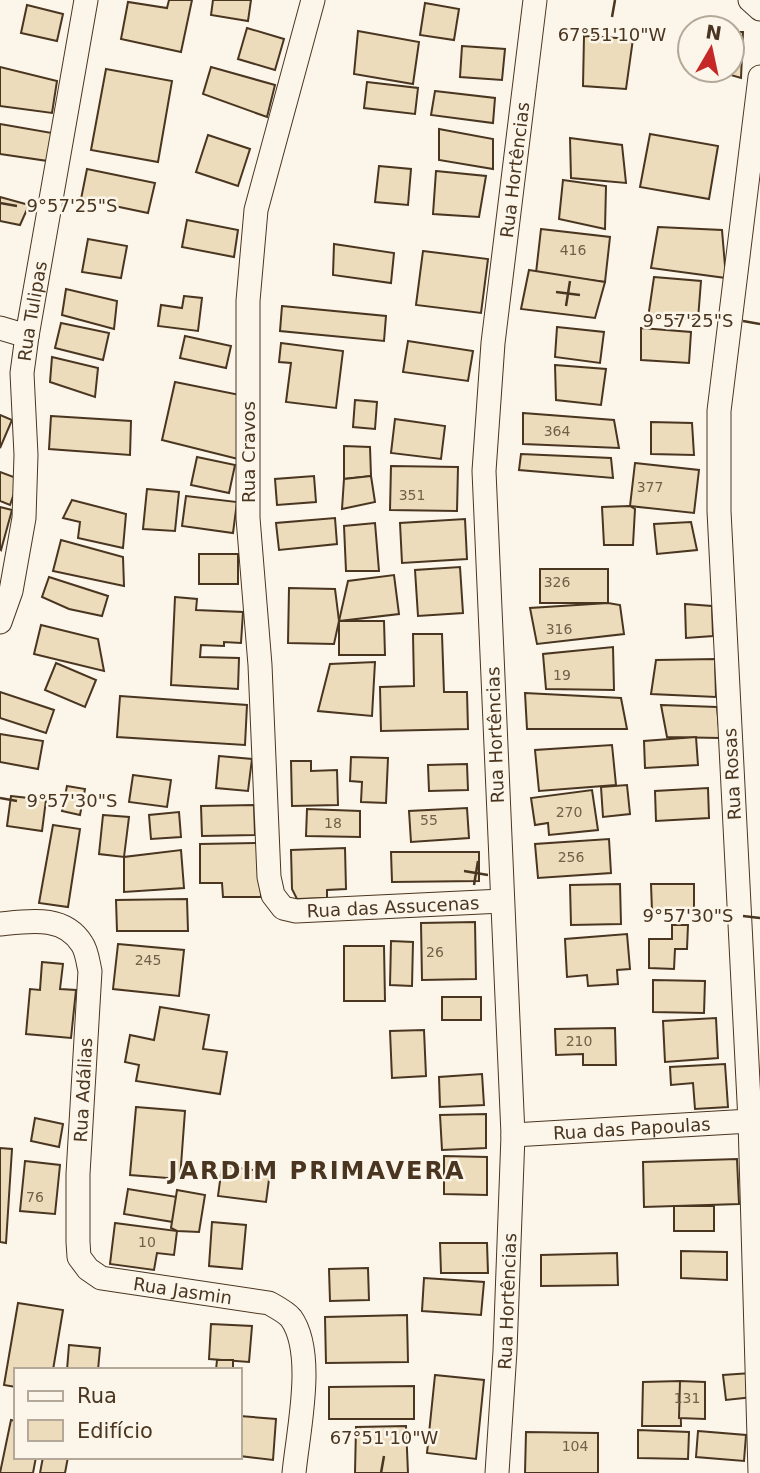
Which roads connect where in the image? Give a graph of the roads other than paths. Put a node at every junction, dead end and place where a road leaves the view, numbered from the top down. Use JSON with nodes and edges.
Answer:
{"nodes":[{"id":1,"x":86,"y":0,"type":"edge"},
{"id":2,"x":313,"y":0,"type":"edge"},
{"id":3,"x":535,"y":0,"type":"edge"},
{"id":4,"x":750,"y":0,"type":"edge"},
{"id":5,"x":760,"y":9,"type":"edge"},
{"id":6,"x":760,"y":77,"type":"edge"},
{"id":7,"x":0,"y":328,"type":"edge"},
{"id":8,"x":27,"y":336,"type":"junction"},
{"id":9,"x":0,"y":622,"type":"edge"},
{"id":10,"x":502,"y":901,"type":"junction"},
{"id":11,"x":283,"y":908,"type":"joint"},
{"id":12,"x":0,"y":924,"type":"edge"},
{"id":13,"x":750,"y":1121,"type":"junction"},
{"id":14,"x":513,"y":1135,"type":"junction"},
{"id":15,"x":79,"y":1257,"type":"joint"},
{"id":16,"x":294,"y":1473,"type":"edge"},
{"id":17,"x":497,"y":1473,"type":"edge"},
{"id":18,"x":760,"y":1473,"type":"edge"}],
"edges":[{"from":1,"to":8,"type":"street","name":"Rua Tulipas"},
{"from":2,"to":11,"type":"street","name":"Rua Cravos"},
{"from":3,"to":10,"type":"street","name":"Rua Hortências"},
{"from":4,"to":5,"type":"street"},
{"from":6,"to":13,"type":"street","name":"Rua Rosas"},
{"from":7,"to":8,"type":"street"},
{"from":8,"to":9,"type":"street","name":"Rua Tulipas"},
{"from":10,"to":11,"type":"street","name":"Rua das Assucenas"},
{"from":10,"to":14,"type":"street","name":"Rua Hortências"},
{"from":12,"to":15,"type":"street","name":"Rua Adálias"},
{"from":13,"to":14,"type":"street","name":"Rua das Papoulas"},
{"from":13,"to":18,"type":"street","name":"Rua Rosas"},
{"from":14,"to":17,"type":"street","name":"Rua Hortências"},
{"from":15,"to":16,"type":"street","name":"Rua Jasmin"}]}
